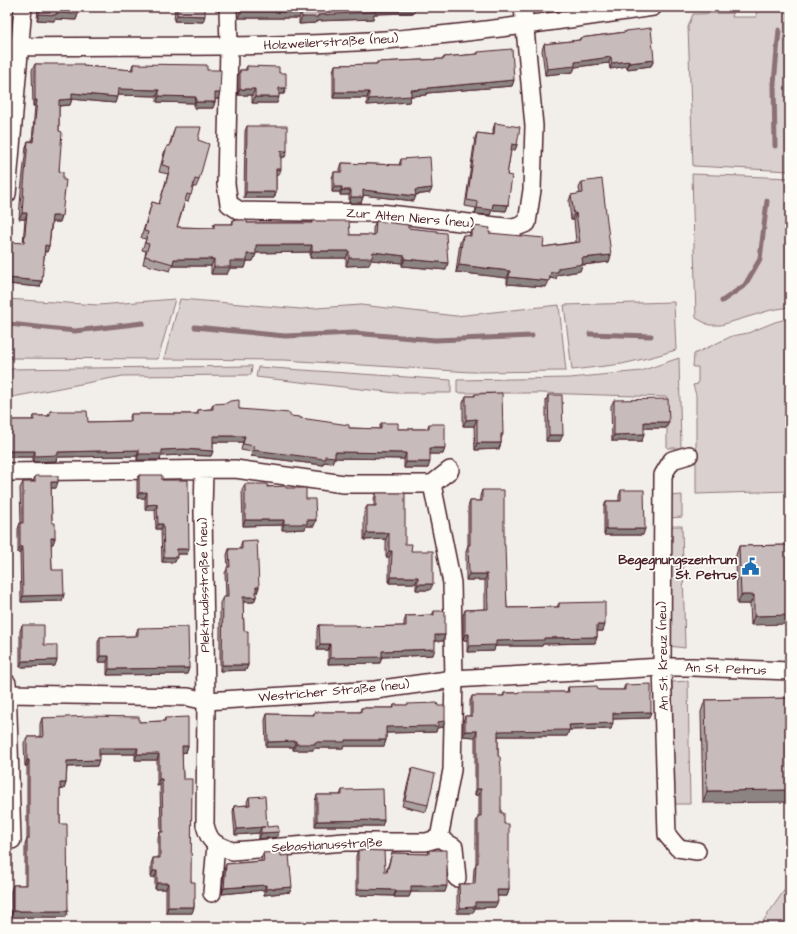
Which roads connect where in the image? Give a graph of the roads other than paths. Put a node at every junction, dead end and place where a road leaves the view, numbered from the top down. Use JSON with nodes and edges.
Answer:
{"nodes":[{"id":1,"x":23,"y":7,"type":"edge"},
{"id":2,"x":228,"y":7,"type":"edge"},
{"id":3,"x":523,"y":7,"type":"edge"},
{"id":4,"x":653,"y":7,"type":"edge"},
{"id":5,"x":525,"y":25,"type":"junction"},
{"id":6,"x":14,"y":47,"type":"edge"},
{"id":7,"x":229,"y":47,"type":"junction"},
{"id":8,"x":7,"y":194,"type":"edge"},
{"id":9,"x":689,"y":455,"type":"dead end"},
{"id":10,"x":204,"y":470,"type":"junction"},
{"id":11,"x":450,"y":470,"type":"dead end"},
{"id":12,"x":7,"y":472,"type":"edge"},
{"id":13,"x":432,"y":484,"type":"junction"},
{"id":14,"x":662,"y":667,"type":"junction"},
{"id":15,"x":790,"y":671,"type":"edge"},
{"id":16,"x":454,"y":679,"type":"junction"},
{"id":17,"x":7,"y":682,"type":"edge"},
{"id":18,"x":7,"y":694,"type":"edge"},
{"id":19,"x":206,"y":701,"type":"junction"},
{"id":20,"x":439,"y":838,"type":"junction"},
{"id":21,"x":7,"y":840,"type":"edge"},
{"id":22,"x":216,"y":844,"type":"junction"},
{"id":23,"x":697,"y":851,"type":"dead end"},
{"id":24,"x":457,"y":878,"type":"dead end"},
{"id":25,"x":212,"y":893,"type":"dead end"}],
"edges":[{"from":1,"to":6,"type":"street"},
{"from":2,"to":7,"type":"street"},
{"from":3,"to":5,"type":"street"},
{"from":4,"to":5,"type":"street","name":"Holzweilerstraße (neu)"},
{"from":5,"to":7,"type":"street","name":"Holzweilerstraße (neu)"},
{"from":5,"to":7,"type":"street","name":"Zur Alten Niers (neu)"},
{"from":6,"to":7,"type":"street","name":"Holzweilerstraße (neu)"},
{"from":6,"to":8,"type":"street"},
{"from":9,"to":14,"type":"street","name":"An St. Kreuz (neu)"},
{"from":10,"to":12,"type":"street"},
{"from":10,"to":13,"type":"street"},
{"from":10,"to":19,"type":"street","name":"Plektrudisstraße (neu)"},
{"from":11,"to":13,"type":"street"},
{"from":13,"to":16,"type":"street"},
{"from":14,"to":15,"type":"street","name":"An St. Petrus"},
{"from":14,"to":16,"type":"street","name":"Westricher Straße (neu)"},
{"from":14,"to":23,"type":"street","name":"An St. Kreuz (neu)"},
{"from":16,"to":19,"type":"street","name":"Westricher Straße (neu)"},
{"from":16,"to":20,"type":"street"},
{"from":17,"to":18,"type":"street"},
{"from":18,"to":19,"type":"street","name":"Westricher Straße (neu)"},
{"from":18,"to":21,"type":"street"},
{"from":19,"to":22,"type":"street"},
{"from":20,"to":22,"type":"street","name":"Sebastianusstraße"},
{"from":20,"to":24,"type":"street"},
{"from":22,"to":25,"type":"street"}]}
